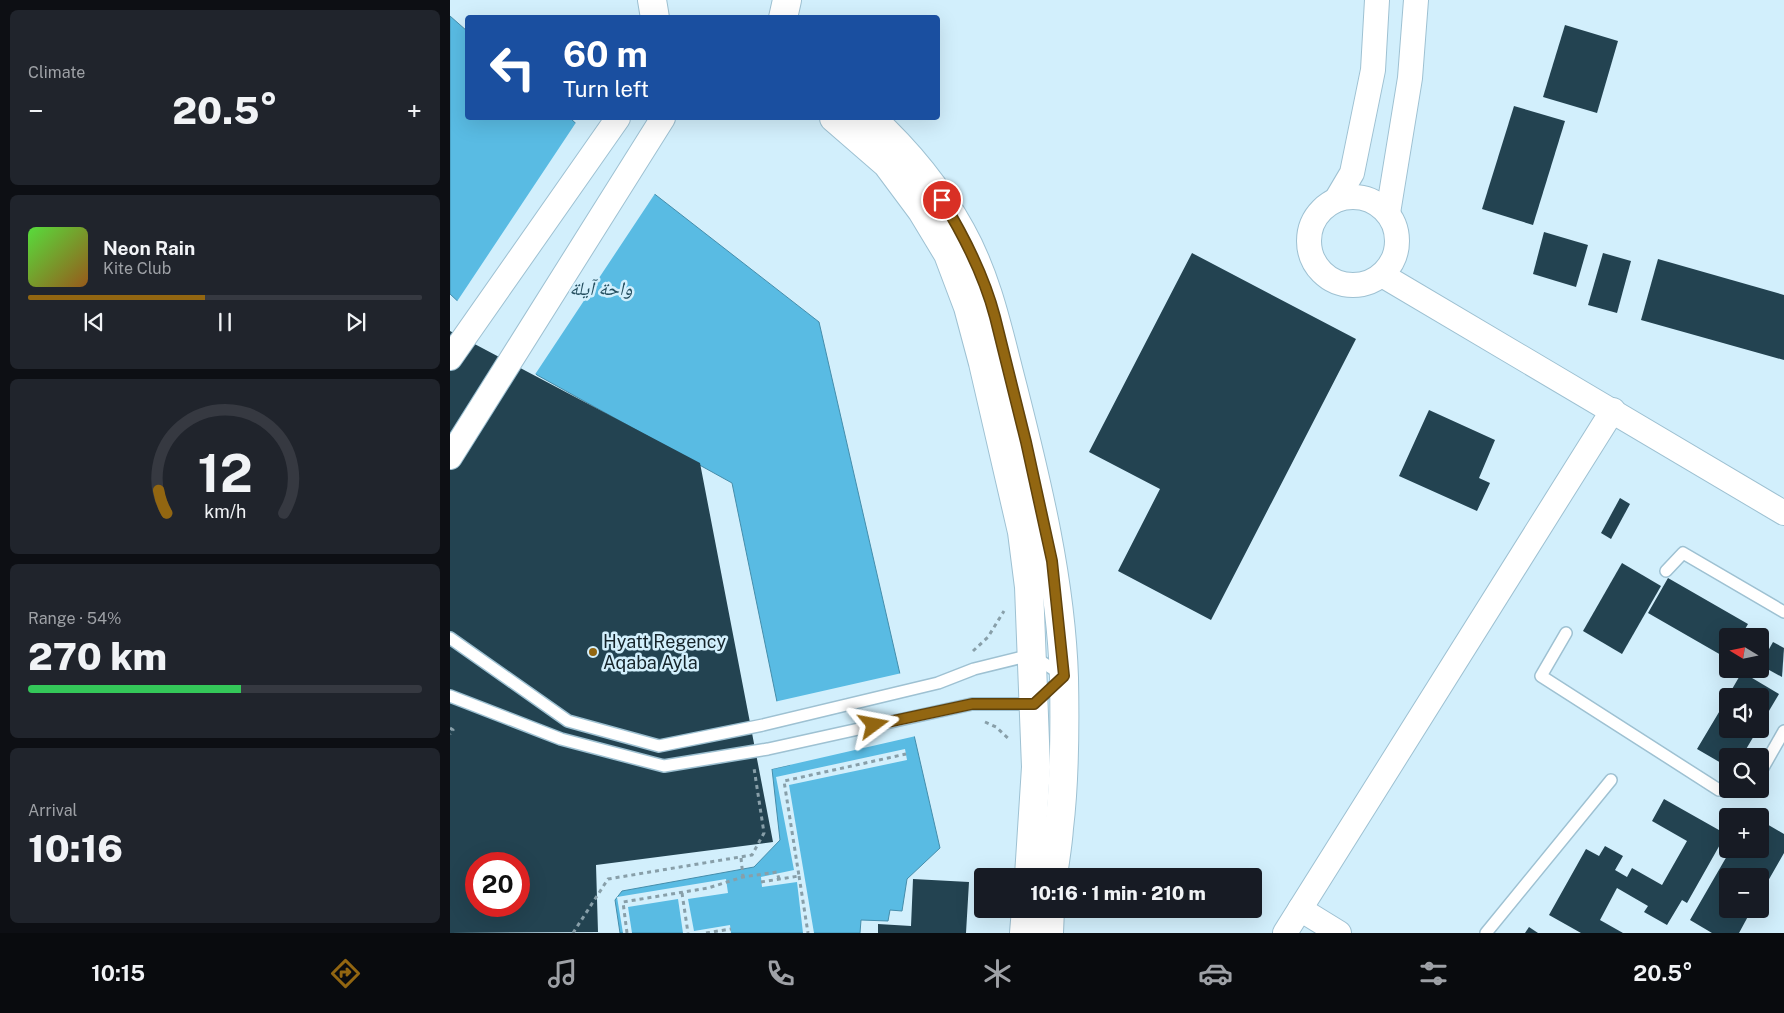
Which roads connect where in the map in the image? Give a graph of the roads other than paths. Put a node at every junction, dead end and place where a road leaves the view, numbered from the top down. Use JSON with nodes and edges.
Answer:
{"nodes":[{"id":1,"x":652,"y":0,"type":"edge"},
{"id":2,"x":1377,"y":0,"type":"edge"},
{"id":3,"x":1416,"y":0,"type":"edge"},
{"id":4,"x":654,"y":15,"type":"edge"},
{"id":5,"x":617,"y":120,"type":"edge"},
{"id":6,"x":661,"y":120,"type":"edge"},
{"id":7,"x":836,"y":120,"type":"edge"},
{"id":8,"x":873,"y":120,"type":"edge"},
{"id":9,"x":1336,"y":200,"type":"junction"},
{"id":10,"x":1388,"y":213,"type":"junction"},
{"id":11,"x":1382,"y":275,"type":"junction"},
{"id":12,"x":450,"y":358,"type":"edge"},
{"id":13,"x":1613,"y":410,"type":"junction"},
{"id":14,"x":450,"y":457,"type":"edge"},
{"id":15,"x":1784,"y":513,"type":"edge"},
{"id":16,"x":1666,"y":571,"type":"dead end"},
{"id":17,"x":1784,"y":612,"type":"edge"},
{"id":18,"x":1566,"y":633,"type":"dead end"},
{"id":19,"x":450,"y":638,"type":"edge"},
{"id":20,"x":1031,"y":655,"type":"junction"},
{"id":21,"x":1064,"y":676,"type":"junction"},
{"id":22,"x":450,"y":696,"type":"edge"},
{"id":23,"x":1034,"y":704,"type":"junction"},
{"id":24,"x":1784,"y":731,"type":"edge"},
{"id":25,"x":1769,"y":757,"type":"edge"},
{"id":26,"x":1611,"y":780,"type":"dead end"},
{"id":27,"x":1719,"y":790,"type":"edge"},
{"id":28,"x":1046,"y":826,"type":"junction"},
{"id":29,"x":1032,"y":868,"type":"edge"},
{"id":30,"x":1052,"y":868,"type":"edge"},
{"id":31,"x":1300,"y":909,"type":"junction"},
{"id":32,"x":1025,"y":918,"type":"edge"},
{"id":33,"x":1050,"y":918,"type":"edge"},
{"id":34,"x":1024,"y":933,"type":"edge"},
{"id":35,"x":1049,"y":933,"type":"edge"},
{"id":36,"x":1285,"y":933,"type":"edge"},
{"id":37,"x":1339,"y":933,"type":"edge"},
{"id":38,"x":1486,"y":933,"type":"edge"}],
"edges":[{"from":1,"to":4,"type":"street"},
{"from":2,"to":9,"type":"street"},
{"from":3,"to":10,"type":"street"},
{"from":5,"to":12,"type":"street"},
{"from":6,"to":14,"type":"street"},
{"from":7,"to":20,"type":"street"},
{"from":8,"to":21,"type":"street"},
{"from":9,"to":10,"type":"street"},
{"from":9,"to":11,"type":"street"},
{"from":10,"to":11,"type":"street"},
{"from":11,"to":13,"type":"street"},
{"from":13,"to":15,"type":"street"},
{"from":13,"to":31,"type":"street"},
{"from":16,"to":17,"type":"lane"},
{"from":18,"to":27,"type":"lane"},
{"from":19,"to":20,"type":"lane"},
{"from":20,"to":21,"type":"lane"},
{"from":20,"to":23,"type":"street"},
{"from":21,"to":23,"type":"lane"},
{"from":21,"to":28,"type":"street"},
{"from":22,"to":23,"type":"lane"},
{"from":23,"to":28,"type":"street"},
{"from":24,"to":25,"type":"lane"},
{"from":26,"to":38,"type":"lane"},
{"from":28,"to":29,"type":"street"},
{"from":28,"to":30,"type":"street"},
{"from":31,"to":36,"type":"street"},
{"from":31,"to":37,"type":"street"},
{"from":32,"to":34,"type":"street"},
{"from":33,"to":35,"type":"street"}]}
